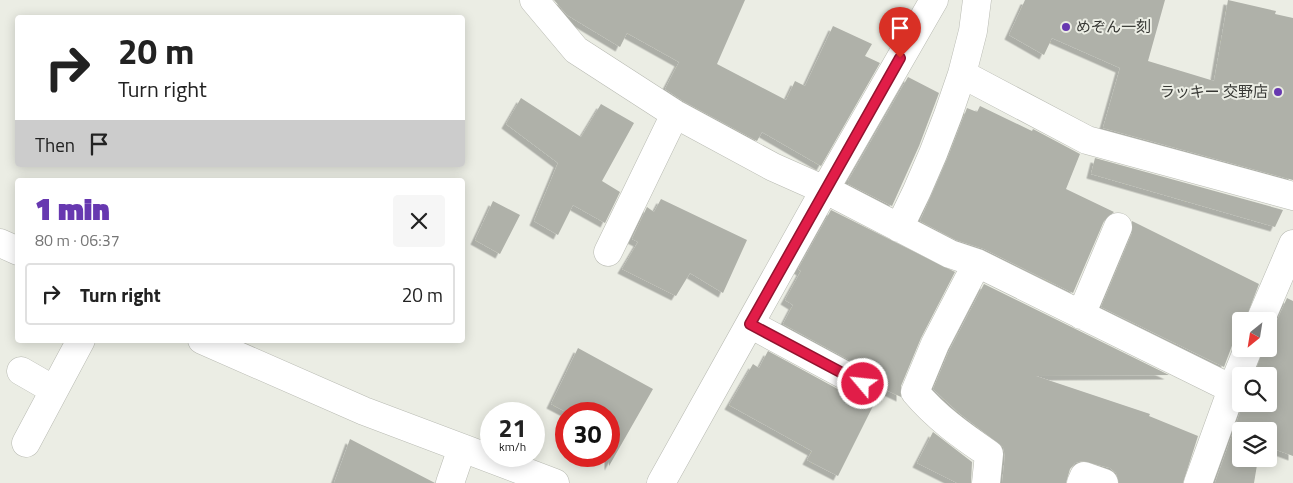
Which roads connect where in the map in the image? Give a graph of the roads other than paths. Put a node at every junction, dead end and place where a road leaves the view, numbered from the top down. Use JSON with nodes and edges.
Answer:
{"nodes":[{"id":1,"x":534,"y":0,"type":"edge"},
{"id":2,"x":934,"y":0,"type":"edge"},
{"id":3,"x":978,"y":0,"type":"edge"},
{"id":4,"x":962,"y":74,"type":"junction"},
{"id":5,"x":675,"y":114,"type":"junction"},
{"id":6,"x":824,"y":190,"type":"junction"},
{"id":7,"x":1293,"y":196,"type":"edge"},
{"id":8,"x":1118,"y":227,"type":"dead end"},
{"id":9,"x":899,"y":228,"type":"junction"},
{"id":10,"x":0,"y":243,"type":"edge"},
{"id":11,"x":1293,"y":244,"type":"edge"},
{"id":12,"x":15,"y":250,"type":"edge"},
{"id":13,"x":608,"y":252,"type":"dead end"},
{"id":14,"x":977,"y":263,"type":"junction"},
{"id":15,"x":1264,"y":312,"type":"edge"},
{"id":16,"x":1081,"y":314,"type":"junction"},
{"id":17,"x":750,"y":324,"type":"junction"},
{"id":18,"x":78,"y":343,"type":"edge"},
{"id":19,"x":209,"y":343,"type":"edge"},
{"id":20,"x":21,"y":370,"type":"dead end"},
{"id":21,"x":863,"y":384,"type":"dead end"},
{"id":22,"x":1232,"y":388,"type":"joint"},
{"id":23,"x":54,"y":390,"type":"junction"},
{"id":24,"x":26,"y":443,"type":"dead end"},
{"id":25,"x":462,"y":448,"type":"junction"},
{"id":26,"x":450,"y":483,"type":"edge"},
{"id":27,"x":555,"y":483,"type":"edge"},
{"id":28,"x":661,"y":483,"type":"edge"},
{"id":29,"x":986,"y":483,"type":"edge"},
{"id":30,"x":1081,"y":483,"type":"edge"},
{"id":31,"x":1104,"y":483,"type":"edge"},
{"id":32,"x":1198,"y":483,"type":"edge"}],
"edges":[{"from":1,"to":5,"type":"street"},
{"from":2,"to":6,"type":"street"},
{"from":3,"to":4,"type":"street"},
{"from":4,"to":7,"type":"street"},
{"from":4,"to":9,"type":"street"},
{"from":5,"to":6,"type":"street"},
{"from":5,"to":13,"type":"street"},
{"from":6,"to":9,"type":"street"},
{"from":6,"to":17,"type":"street"},
{"from":8,"to":16,"type":"street"},
{"from":9,"to":14,"type":"street"},
{"from":10,"to":12,"type":"street"},
{"from":11,"to":15,"type":"street"},
{"from":14,"to":16,"type":"street"},
{"from":14,"to":29,"type":"street"},
{"from":16,"to":22,"type":"street"},
{"from":17,"to":21,"type":"street"},
{"from":17,"to":28,"type":"street"},
{"from":18,"to":23,"type":"street"},
{"from":19,"to":25,"type":"street"},
{"from":20,"to":23,"type":"street"},
{"from":22,"to":32,"type":"street"},
{"from":23,"to":24,"type":"street"},
{"from":25,"to":26,"type":"street"},
{"from":25,"to":27,"type":"street"},
{"from":30,"to":31,"type":"street"}]}
